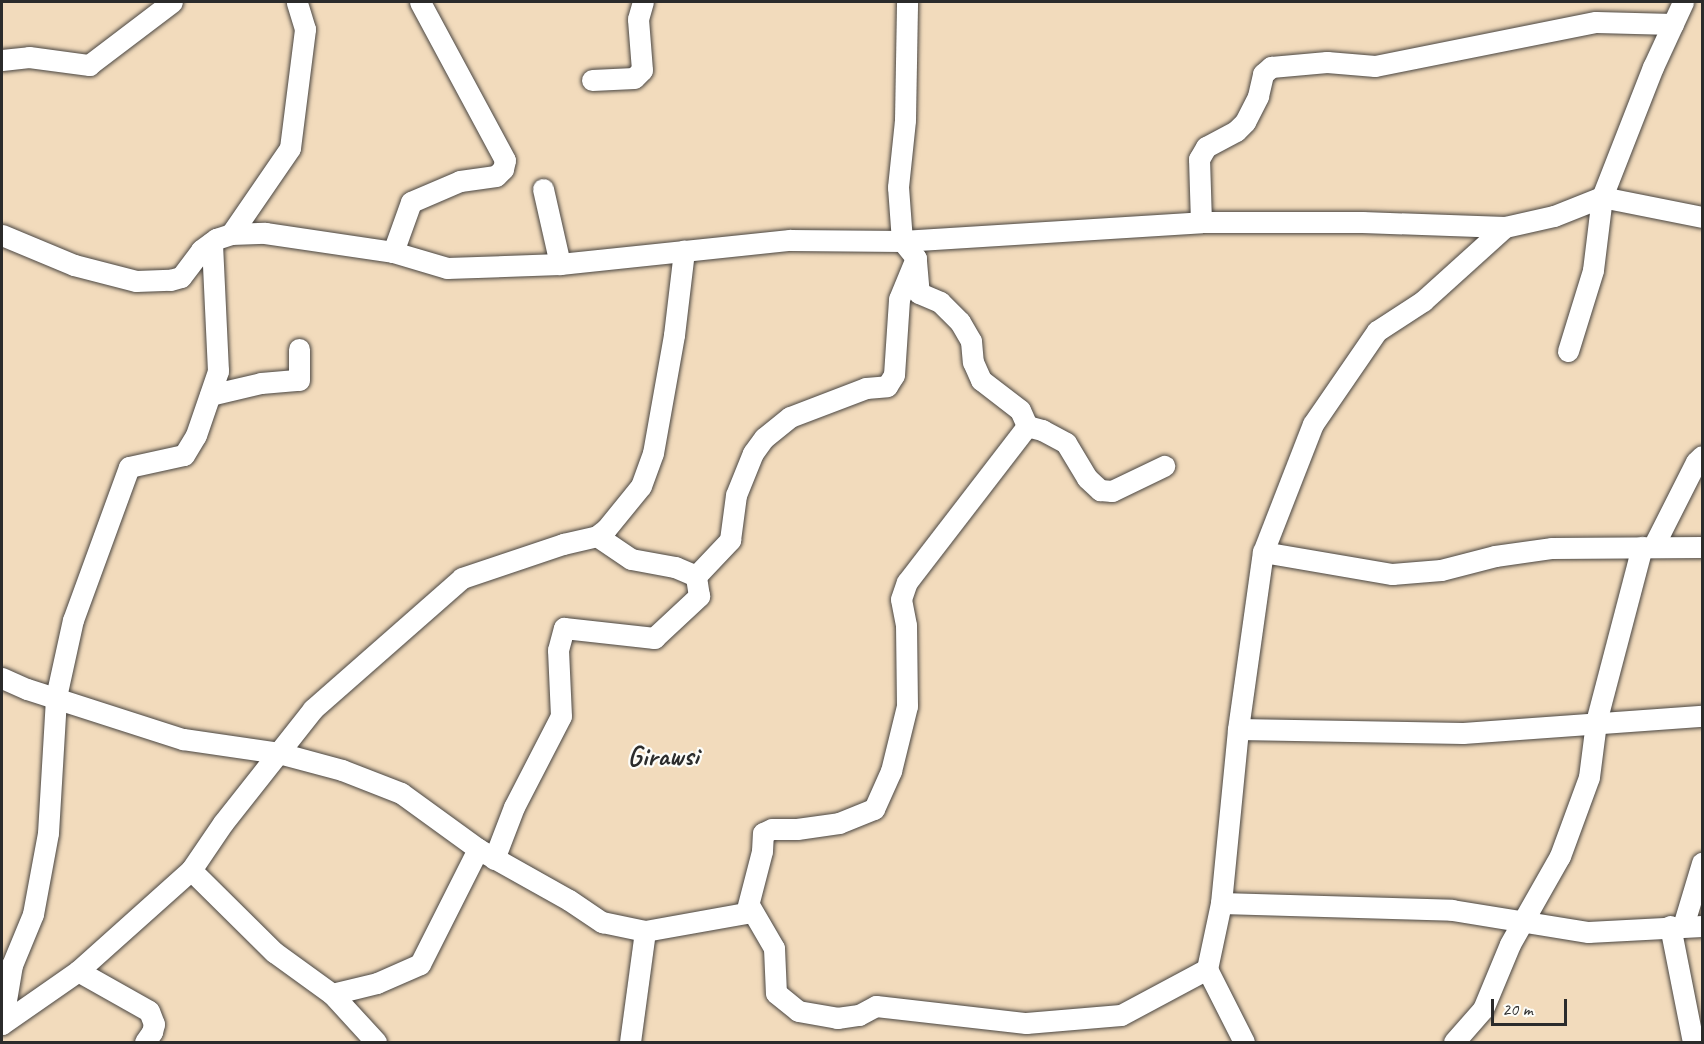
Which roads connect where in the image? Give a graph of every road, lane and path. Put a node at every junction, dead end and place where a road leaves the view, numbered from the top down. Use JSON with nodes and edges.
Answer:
{"nodes":[{"id":1,"x":171,"y":2,"type":"edge"},
{"id":2,"x":297,"y":2,"type":"edge"},
{"id":3,"x":420,"y":2,"type":"edge"},
{"id":4,"x":643,"y":2,"type":"edge"},
{"id":5,"x":907,"y":2,"type":"edge"},
{"id":6,"x":1683,"y":2,"type":"edge"},
{"id":7,"x":1673,"y":24,"type":"junction"},
{"id":8,"x":2,"y":60,"type":"edge"},
{"id":9,"x":592,"y":80,"type":"dead end"},
{"id":10,"x":543,"y":189,"type":"dead end"},
{"id":11,"x":1602,"y":197,"type":"junction"},
{"id":12,"x":1702,"y":217,"type":"edge"},
{"id":13,"x":1201,"y":222,"type":"junction"},
{"id":14,"x":1505,"y":227,"type":"junction"},
{"id":15,"x":2,"y":235,"type":"edge"},
{"id":16,"x":222,"y":238,"type":"junction"},
{"id":17,"x":902,"y":241,"type":"junction"},
{"id":18,"x":684,"y":251,"type":"junction"},
{"id":19,"x":393,"y":252,"type":"junction"},
{"id":20,"x":916,"y":258,"type":"junction"},
{"id":21,"x":560,"y":264,"type":"junction"},
{"id":22,"x":299,"y":349,"type":"dead end"},
{"id":23,"x":1568,"y":351,"type":"dead end"},
{"id":24,"x":210,"y":395,"type":"junction"},
{"id":25,"x":1027,"y":426,"type":"junction"},
{"id":26,"x":1702,"y":456,"type":"edge"},
{"id":27,"x":1164,"y":466,"type":"dead end"},
{"id":28,"x":597,"y":536,"type":"junction"},
{"id":29,"x":1648,"y":547,"type":"junction"},
{"id":30,"x":1702,"y":547,"type":"edge"},
{"id":31,"x":1263,"y":552,"type":"junction"},
{"id":32,"x":696,"y":576,"type":"junction"},
{"id":33,"x":2,"y":678,"type":"edge"},
{"id":34,"x":56,"y":698,"type":"junction"},
{"id":35,"x":1702,"y":716,"type":"edge"},
{"id":36,"x":1596,"y":722,"type":"junction"},
{"id":37,"x":1238,"y":729,"type":"junction"},
{"id":38,"x":279,"y":753,"type":"junction"},
{"id":39,"x":486,"y":854,"type":"junction"},
{"id":40,"x":1702,"y":864,"type":"edge"},
{"id":41,"x":191,"y":870,"type":"junction"},
{"id":42,"x":1221,"y":903,"type":"junction"},
{"id":43,"x":749,"y":905,"type":"junction"},
{"id":44,"x":1523,"y":922,"type":"junction"},
{"id":45,"x":1685,"y":926,"type":"edge"},
{"id":46,"x":645,"y":931,"type":"junction"},
{"id":47,"x":1207,"y":969,"type":"junction"},
{"id":48,"x":78,"y":971,"type":"junction"},
{"id":49,"x":332,"y":994,"type":"junction"},
{"id":50,"x":2,"y":1024,"type":"edge"},
{"id":51,"x":145,"y":1042,"type":"edge"},
{"id":52,"x":376,"y":1042,"type":"edge"},
{"id":53,"x":630,"y":1042,"type":"edge"},
{"id":54,"x":1244,"y":1042,"type":"edge"},
{"id":55,"x":1454,"y":1042,"type":"edge"},
{"id":56,"x":1693,"y":1042,"type":"edge"}],
"edges":[{"from":1,"to":8,"type":"street"},
{"from":2,"to":16,"type":"street"},
{"from":3,"to":19,"type":"street"},
{"from":4,"to":9,"type":"street"},
{"from":5,"to":17,"type":"street"},
{"from":6,"to":7,"type":"street"},
{"from":7,"to":11,"type":"street"},
{"from":7,"to":13,"type":"street"},
{"from":10,"to":21,"type":"street"},
{"from":11,"to":12,"type":"street"},
{"from":11,"to":14,"type":"street"},
{"from":11,"to":23,"type":"street"},
{"from":13,"to":14,"type":"street"},
{"from":13,"to":17,"type":"street"},
{"from":14,"to":31,"type":"street"},
{"from":15,"to":16,"type":"street"},
{"from":16,"to":19,"type":"street"},
{"from":16,"to":24,"type":"street"},
{"from":17,"to":18,"type":"street"},
{"from":17,"to":20,"type":"street"},
{"from":18,"to":21,"type":"street"},
{"from":18,"to":28,"type":"street"},
{"from":19,"to":21,"type":"street"},
{"from":20,"to":25,"type":"street"},
{"from":20,"to":32,"type":"street"},
{"from":22,"to":24,"type":"street"},
{"from":24,"to":34,"type":"street"},
{"from":25,"to":27,"type":"street"},
{"from":25,"to":43,"type":"street"},
{"from":26,"to":29,"type":"street"},
{"from":28,"to":32,"type":"street"},
{"from":28,"to":38,"type":"street"},
{"from":29,"to":30,"type":"street"},
{"from":29,"to":31,"type":"street"},
{"from":29,"to":36,"type":"street"},
{"from":31,"to":37,"type":"street"},
{"from":32,"to":39,"type":"street"},
{"from":33,"to":34,"type":"street"},
{"from":34,"to":38,"type":"street"},
{"from":34,"to":50,"type":"street"},
{"from":35,"to":36,"type":"street"},
{"from":36,"to":37,"type":"street"},
{"from":36,"to":44,"type":"street"},
{"from":37,"to":42,"type":"street"},
{"from":38,"to":39,"type":"street"},
{"from":38,"to":41,"type":"street"},
{"from":39,"to":46,"type":"street"},
{"from":39,"to":49,"type":"street"},
{"from":40,"to":45,"type":"street"},
{"from":41,"to":48,"type":"street"},
{"from":41,"to":49,"type":"street"},
{"from":42,"to":44,"type":"street"},
{"from":42,"to":47,"type":"street"},
{"from":43,"to":46,"type":"street"},
{"from":43,"to":47,"type":"street"},
{"from":44,"to":45,"type":"street"},
{"from":44,"to":55,"type":"street"},
{"from":45,"to":56,"type":"street"},
{"from":46,"to":53,"type":"street"},
{"from":47,"to":54,"type":"street"},
{"from":48,"to":50,"type":"street"},
{"from":48,"to":51,"type":"street"},
{"from":49,"to":52,"type":"street"}]}
